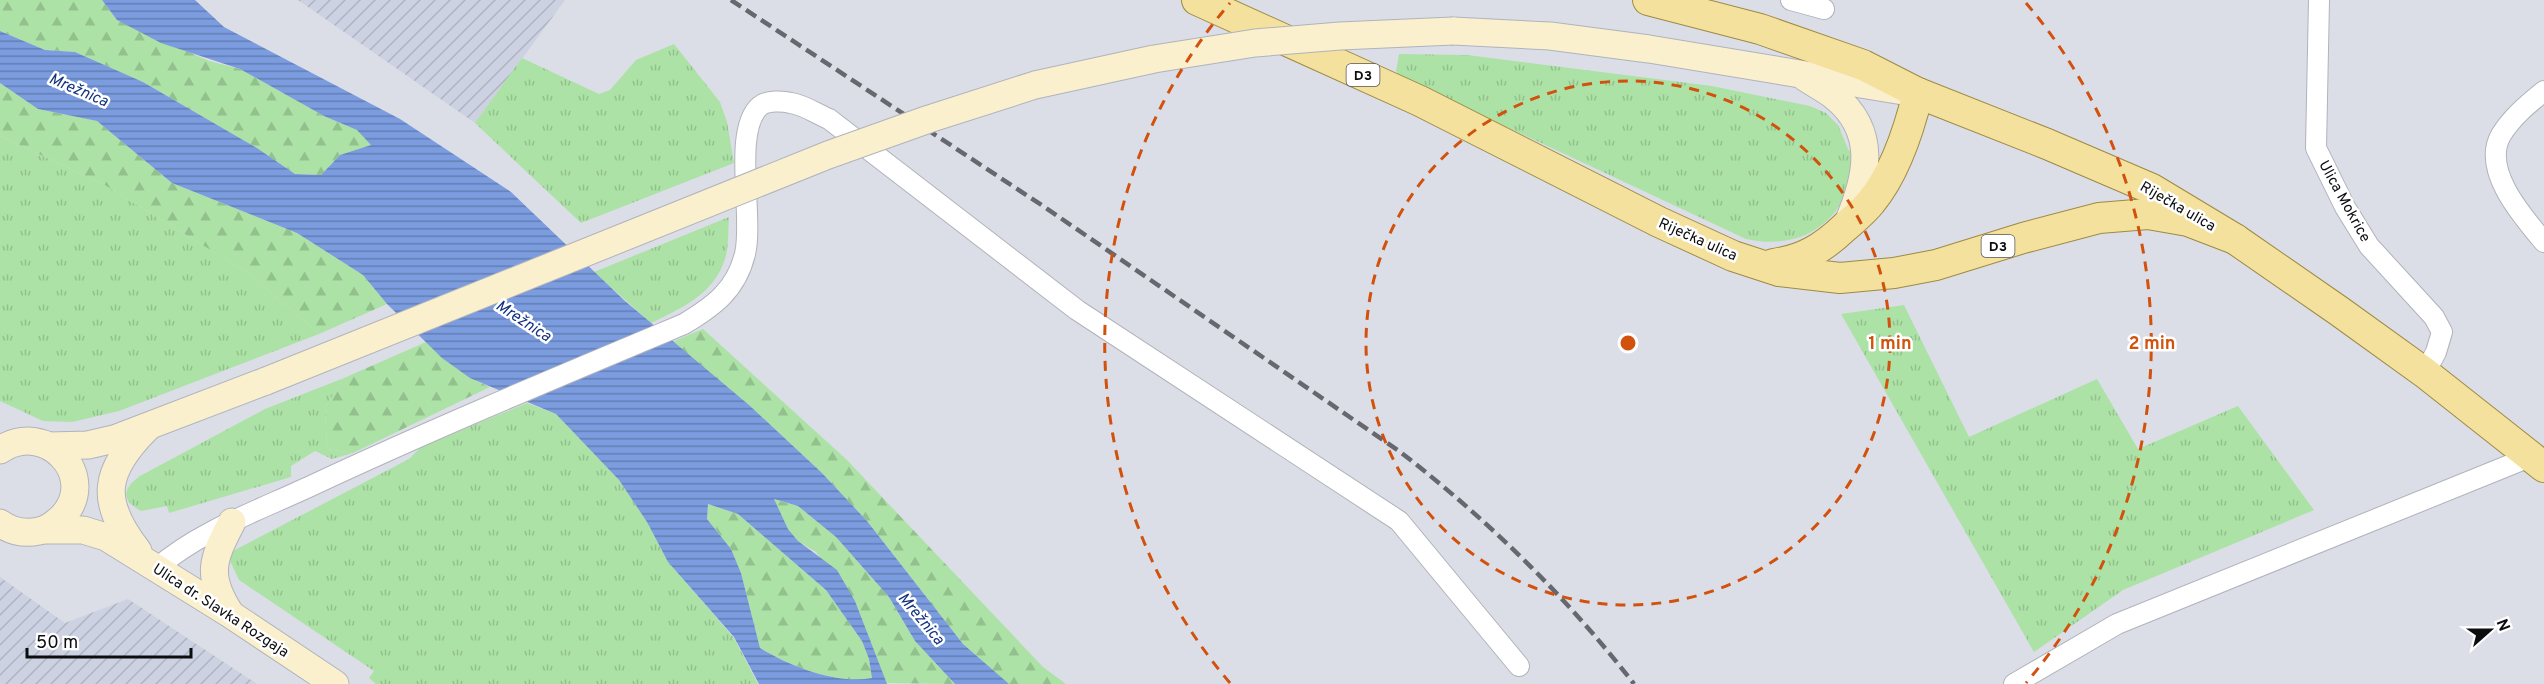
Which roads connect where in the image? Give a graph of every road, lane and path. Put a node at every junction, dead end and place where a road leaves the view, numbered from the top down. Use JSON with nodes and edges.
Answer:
{"nodes":[{"id":1,"x":1197,"y":0,"type":"edge"},
{"id":2,"x":1209,"y":0,"type":"edge"},
{"id":3,"x":1648,"y":0,"type":"edge"},
{"id":4,"x":1791,"y":0,"type":"edge"},
{"id":5,"x":2319,"y":0,"type":"edge"},
{"id":6,"x":1824,"y":9,"type":"dead end"},
{"id":7,"x":1234,"y":16,"type":"junction"},
{"id":8,"x":1797,"y":73,"type":"junction"},
{"id":9,"x":2544,"y":91,"type":"edge"},
{"id":10,"x":1918,"y":93,"type":"junction"},
{"id":11,"x":1847,"y":225,"type":"junction"},
{"id":12,"x":2235,"y":239,"type":"junction"},
{"id":13,"x":2544,"y":242,"type":"edge"},
{"id":14,"x":1758,"y":266,"type":"junction"},
{"id":15,"x":2425,"y":373,"type":"junction"},
{"id":16,"x":148,"y":426,"type":"junction"},
{"id":17,"x":114,"y":439,"type":"junction"},
{"id":18,"x":6,"y":443,"type":"edge"},
{"id":19,"x":50,"y":446,"type":"junction"},
{"id":20,"x":2538,"y":462,"type":"edge"},
{"id":21,"x":74,"y":483,"type":"junction"},
{"id":22,"x":232,"y":522,"type":"junction"},
{"id":23,"x":5,"y":528,"type":"edge"},
{"id":24,"x":44,"y":530,"type":"junction"},
{"id":25,"x":106,"y":537,"type":"junction"},
{"id":26,"x":151,"y":564,"type":"junction"},
{"id":27,"x":230,"y":614,"type":"junction"},
{"id":28,"x":1519,"y":666,"type":"dead end"},
{"id":29,"x":335,"y":684,"type":"edge"},
{"id":30,"x":2014,"y":684,"type":"edge"}],
"edges":[{"from":1,"to":7,"type":"main road","name":"Riječka ulica","number":"D3"},
{"from":2,"to":7,"type":"main road"},
{"from":3,"to":10,"type":"main road","name":"Riječka ulica","number":"D3"},
{"from":4,"to":6,"type":"street"},
{"from":5,"to":15,"type":"street","name":"Ulica Mokrice"},
{"from":7,"to":14,"type":"main road","name":"Riječka ulica","number":"D3"},
{"from":8,"to":10,"type":"street"},
{"from":8,"to":11,"type":"street"},
{"from":8,"to":16,"type":"street","bridge":true},
{"from":9,"to":13,"type":"street"},
{"from":10,"to":11,"type":"main road"},
{"from":10,"to":12,"type":"main road","name":"Riječka ulica","number":"D3"},
{"from":11,"to":14,"type":"main road"},
{"from":12,"to":14,"type":"main road","name":"Riječka ulica","number":"D3"},
{"from":12,"to":15,"type":"main road","name":"Riječka ulica","number":"D3"},
{"from":15,"to":20,"type":"main road","name":"Riječka ulica","number":"D3"},
{"from":16,"to":17,"type":"street"},
{"from":16,"to":26,"type":"street"},
{"from":17,"to":19,"type":"street"},
{"from":17,"to":21,"type":"street"},
{"from":18,"to":19,"type":"street"},
{"from":19,"to":21,"type":"street","name":"Ulica dr. Slavka Rozgaja"},
{"from":20,"to":30,"type":"street"},
{"from":21,"to":24,"type":"street"},
{"from":21,"to":25,"type":"street","name":"Ulica dr. Slavka Rozgaja"},
{"from":22,"to":26,"type":"street"},
{"from":22,"to":27,"type":"street"},
{"from":22,"to":28,"type":"street"},
{"from":23,"to":24,"type":"street","name":"Ulica dr. Slavka Rozgaja"},
{"from":24,"to":25,"type":"street","name":"Ulica dr. Slavka Rozgaja"},
{"from":25,"to":26,"type":"street","name":"Ulica dr. Slavka Rozgaja"},
{"from":26,"to":27,"type":"street","name":"Ulica dr. Slavka Rozgaja"},
{"from":27,"to":29,"type":"street","name":"Ulica dr. Slavka Rozgaja"}]}
